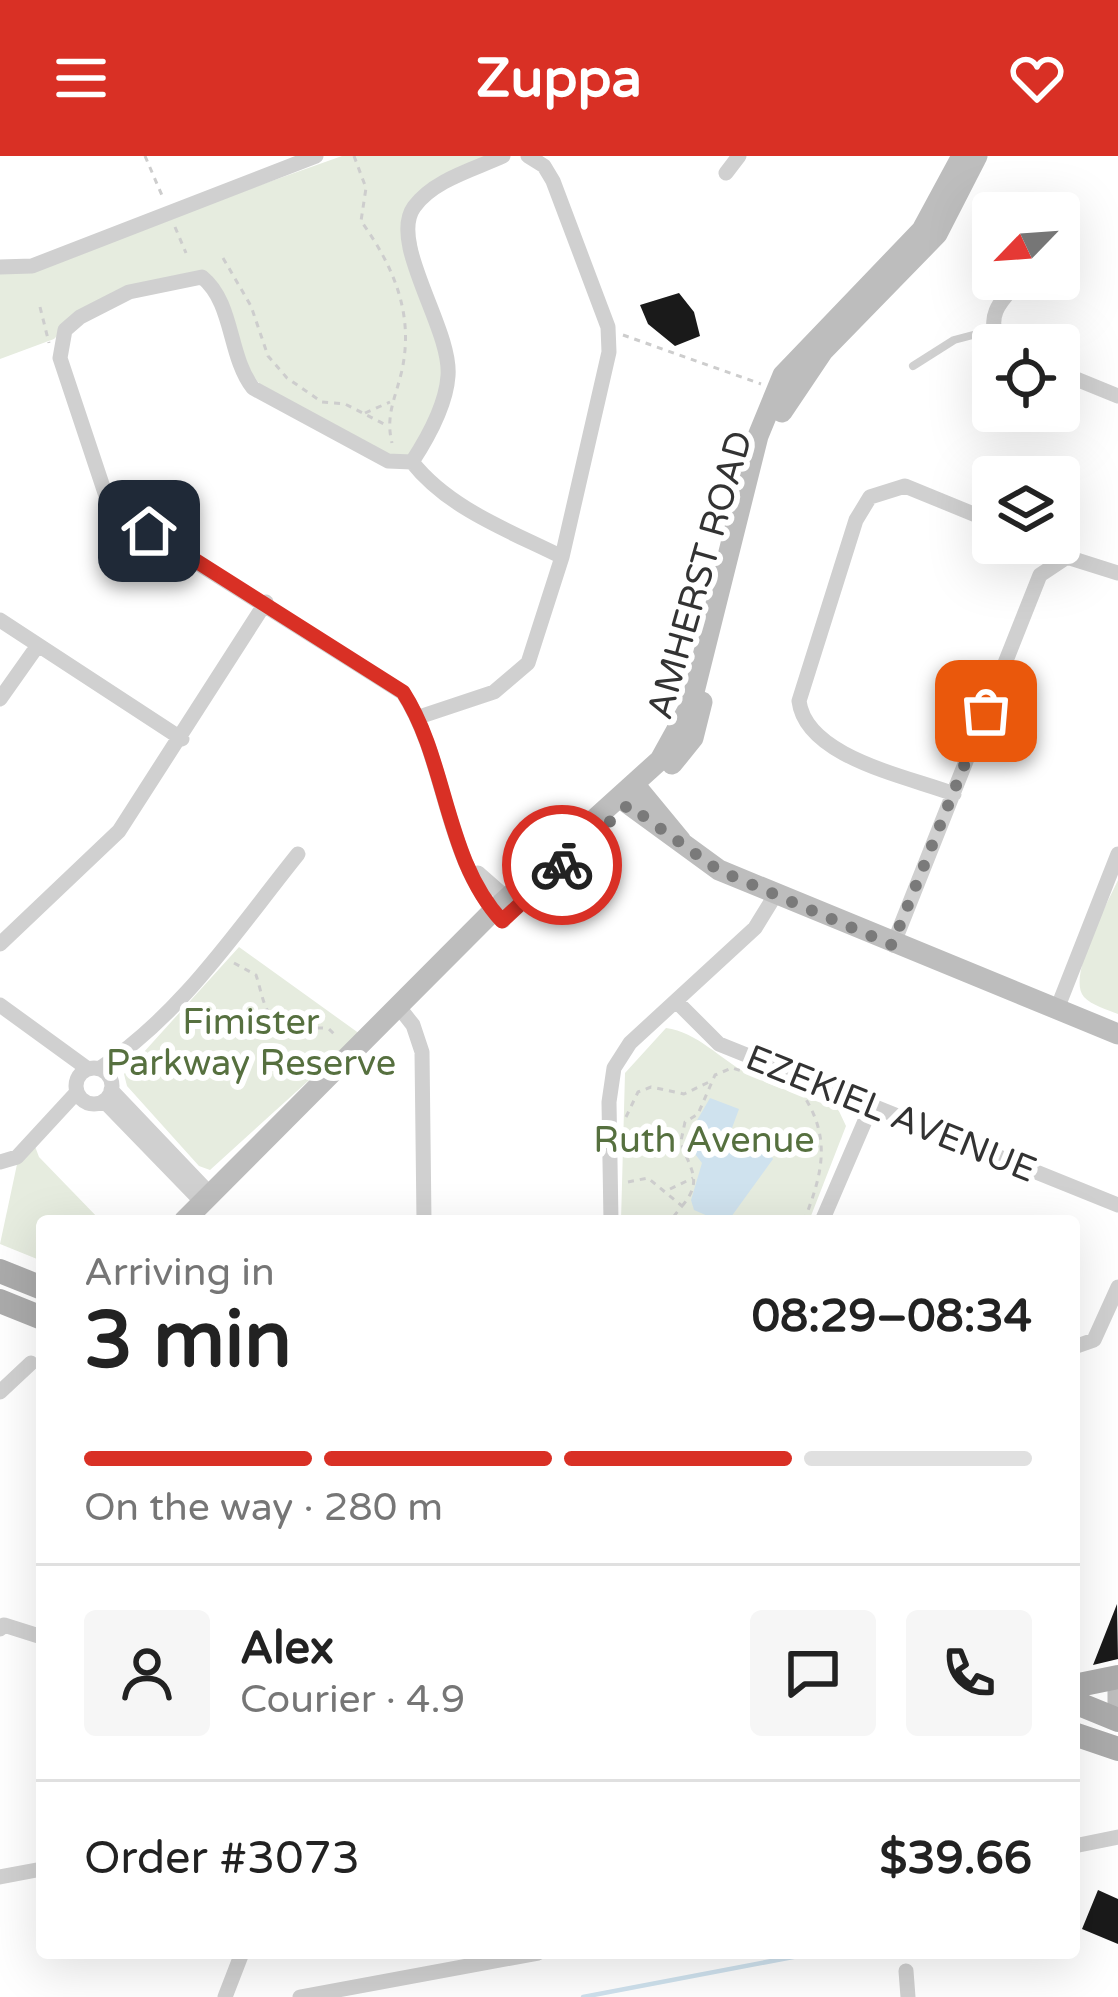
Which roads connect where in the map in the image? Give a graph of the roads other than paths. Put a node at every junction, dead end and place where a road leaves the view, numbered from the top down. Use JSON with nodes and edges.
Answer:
{"nodes":[{"id":1,"x":316,"y":156,"type":"edge"},
{"id":2,"x":503,"y":156,"type":"edge"},
{"id":3,"x":529,"y":156,"type":"edge"},
{"id":4,"x":739,"y":156,"type":"edge"},
{"id":5,"x":962,"y":156,"type":"edge"},
{"id":6,"x":976,"y":156,"type":"edge"},
{"id":7,"x":726,"y":173,"type":"dead end"},
{"id":8,"x":0,"y":267,"type":"edge"},
{"id":9,"x":972,"y":339,"type":"edge"},
{"id":10,"x":913,"y":366,"type":"dead end"},
{"id":11,"x":1080,"y":381,"type":"edge"},
{"id":12,"x":1118,"y":396,"type":"edge"},
{"id":13,"x":403,"y":462,"type":"junction"},
{"id":14,"x":972,"y":513,"type":"edge"},
{"id":15,"x":562,"y":557,"type":"junction"},
{"id":16,"x":1080,"y":559,"type":"edge"},
{"id":17,"x":1051,"y":564,"type":"edge"},
{"id":18,"x":1118,"y":573,"type":"edge"},
{"id":19,"x":266,"y":602,"type":"junction"},
{"id":20,"x":0,"y":620,"type":"edge"},
{"id":21,"x":35,"y":648,"type":"junction"},
{"id":22,"x":0,"y":699,"type":"edge"},
{"id":23,"x":418,"y":717,"type":"junction"},
{"id":24,"x":182,"y":739,"type":"junction"},
{"id":25,"x":631,"y":794,"type":"junction"},
{"id":26,"x":953,"y":794,"type":"junction"},
{"id":27,"x":298,"y":854,"type":"dead end"},
{"id":28,"x":1118,"y":854,"type":"edge"},
{"id":29,"x":774,"y":897,"type":"junction"},
{"id":30,"x":505,"y":910,"type":"junction"},
{"id":31,"x":0,"y":944,"type":"edge"},
{"id":32,"x":892,"y":945,"type":"junction"},
{"id":33,"x":677,"y":1002,"type":"junction"},
{"id":34,"x":0,"y":1005,"type":"edge"},
{"id":35,"x":1057,"y":1009,"type":"junction"},
{"id":36,"x":403,"y":1011,"type":"junction"},
{"id":37,"x":1118,"y":1034,"type":"edge"},
{"id":38,"x":94,"y":1085,"type":"junction"},
{"id":39,"x":871,"y":1107,"type":"junction"},
{"id":40,"x":0,"y":1162,"type":"edge"},
{"id":41,"x":206,"y":1198,"type":"junction"},
{"id":42,"x":1118,"y":1205,"type":"edge"},
{"id":43,"x":190,"y":1215,"type":"edge"},
{"id":44,"x":424,"y":1215,"type":"edge"},
{"id":45,"x":610,"y":1215,"type":"edge"},
{"id":46,"x":825,"y":1215,"type":"edge"},
{"id":47,"x":0,"y":1258,"type":"edge"},
{"id":48,"x":0,"y":1271,"type":"edge"},
{"id":49,"x":36,"y":1272,"type":"edge"},
{"id":50,"x":36,"y":1286,"type":"edge"},
{"id":51,"x":1118,"y":1287,"type":"edge"},
{"id":52,"x":0,"y":1301,"type":"edge"},
{"id":53,"x":36,"y":1316,"type":"edge"},
{"id":54,"x":1080,"y":1345,"type":"edge"},
{"id":55,"x":31,"y":1363,"type":"dead end"},
{"id":56,"x":0,"y":1392,"type":"edge"},
{"id":57,"x":0,"y":1629,"type":"edge"},
{"id":58,"x":36,"y":1635,"type":"edge"},
{"id":59,"x":1118,"y":1677,"type":"edge"},
{"id":60,"x":1080,"y":1685,"type":"edge"},
{"id":61,"x":1118,"y":1688,"type":"edge"},
{"id":62,"x":1080,"y":1704,"type":"edge"},
{"id":63,"x":1118,"y":1719,"type":"edge"},
{"id":64,"x":1080,"y":1731,"type":"edge"},
{"id":65,"x":1080,"y":1735,"type":"edge"},
{"id":66,"x":1118,"y":1749,"type":"edge"},
{"id":67,"x":1118,"y":1837,"type":"edge"},
{"id":68,"x":1080,"y":1845,"type":"edge"},
{"id":69,"x":36,"y":1870,"type":"edge"},
{"id":70,"x":0,"y":1877,"type":"edge"},
{"id":71,"x":240,"y":1959,"type":"edge"},
{"id":72,"x":506,"y":1959,"type":"edge"},
{"id":73,"x":906,"y":1971,"type":"dead end"},
{"id":74,"x":226,"y":1997,"type":"edge"},
{"id":75,"x":300,"y":1997,"type":"edge"},
{"id":76,"x":908,"y":1997,"type":"edge"}],
"edges":[{"from":1,"to":8,"type":"street"},
{"from":2,"to":13,"type":"street"},
{"from":3,"to":15,"type":"street"},
{"from":4,"to":7,"type":"street"},
{"from":5,"to":25,"type":"main road","name":"AMHERST ROAD"},
{"from":6,"to":25,"type":"main road","name":"AMHERST ROAD"},
{"from":9,"to":10,"type":"lane"},
{"from":11,"to":12,"type":"street"},
{"from":13,"to":15,"type":"street"},
{"from":13,"to":19,"type":"street"},
{"from":14,"to":26,"type":"street"},
{"from":15,"to":23,"type":"street"},
{"from":16,"to":18,"type":"street"},
{"from":17,"to":26,"type":"street"},
{"from":19,"to":23,"type":"street"},
{"from":19,"to":24,"type":"street"},
{"from":20,"to":21,"type":"street"},
{"from":21,"to":22,"type":"street"},
{"from":21,"to":24,"type":"street"},
{"from":23,"to":30,"type":"street"},
{"from":24,"to":31,"type":"street"},
{"from":25,"to":29,"type":"main road"},
{"from":25,"to":30,"type":"main road","name":"AMHERST ROAD"},
{"from":26,"to":32,"type":"street"},
{"from":27,"to":38,"type":"street"},
{"from":28,"to":35,"type":"street"},
{"from":29,"to":32,"type":"main road"},
{"from":29,"to":33,"type":"street"},
{"from":30,"to":36,"type":"main road","name":"AMHERST ROAD"},
{"from":32,"to":35,"type":"main road"},
{"from":33,"to":39,"type":"street","name":"EZEKIEL AVENUE"},
{"from":33,"to":45,"type":"street"},
{"from":34,"to":38,"type":"street"},
{"from":35,"to":37,"type":"main road"},
{"from":36,"to":41,"type":"main road","name":"AMHERST ROAD"},
{"from":36,"to":44,"type":"street"},
{"from":38,"to":40,"type":"street"},
{"from":38,"to":41,"type":"street"},
{"from":39,"to":42,"type":"street","name":"EZEKIEL AVENUE"},
{"from":39,"to":46,"type":"street"},
{"from":41,"to":43,"type":"main road","name":"AMHERST ROAD"},
{"from":47,"to":49,"type":"main road"},
{"from":48,"to":50,"type":"main road"},
{"from":51,"to":54,"type":"street"},
{"from":52,"to":53,"type":"main road"},
{"from":55,"to":56,"type":"street"},
{"from":57,"to":58,"type":"street"},
{"from":59,"to":60,"type":"main road"},
{"from":61,"to":63,"type":"main road"},
{"from":62,"to":63,"type":"main road"},
{"from":63,"to":64,"type":"main road"},
{"from":65,"to":66,"type":"main road"},
{"from":67,"to":68,"type":"street"},
{"from":69,"to":70,"type":"street"},
{"from":71,"to":74,"type":"street"},
{"from":72,"to":75,"type":"street"},
{"from":73,"to":76,"type":"street"}]}
